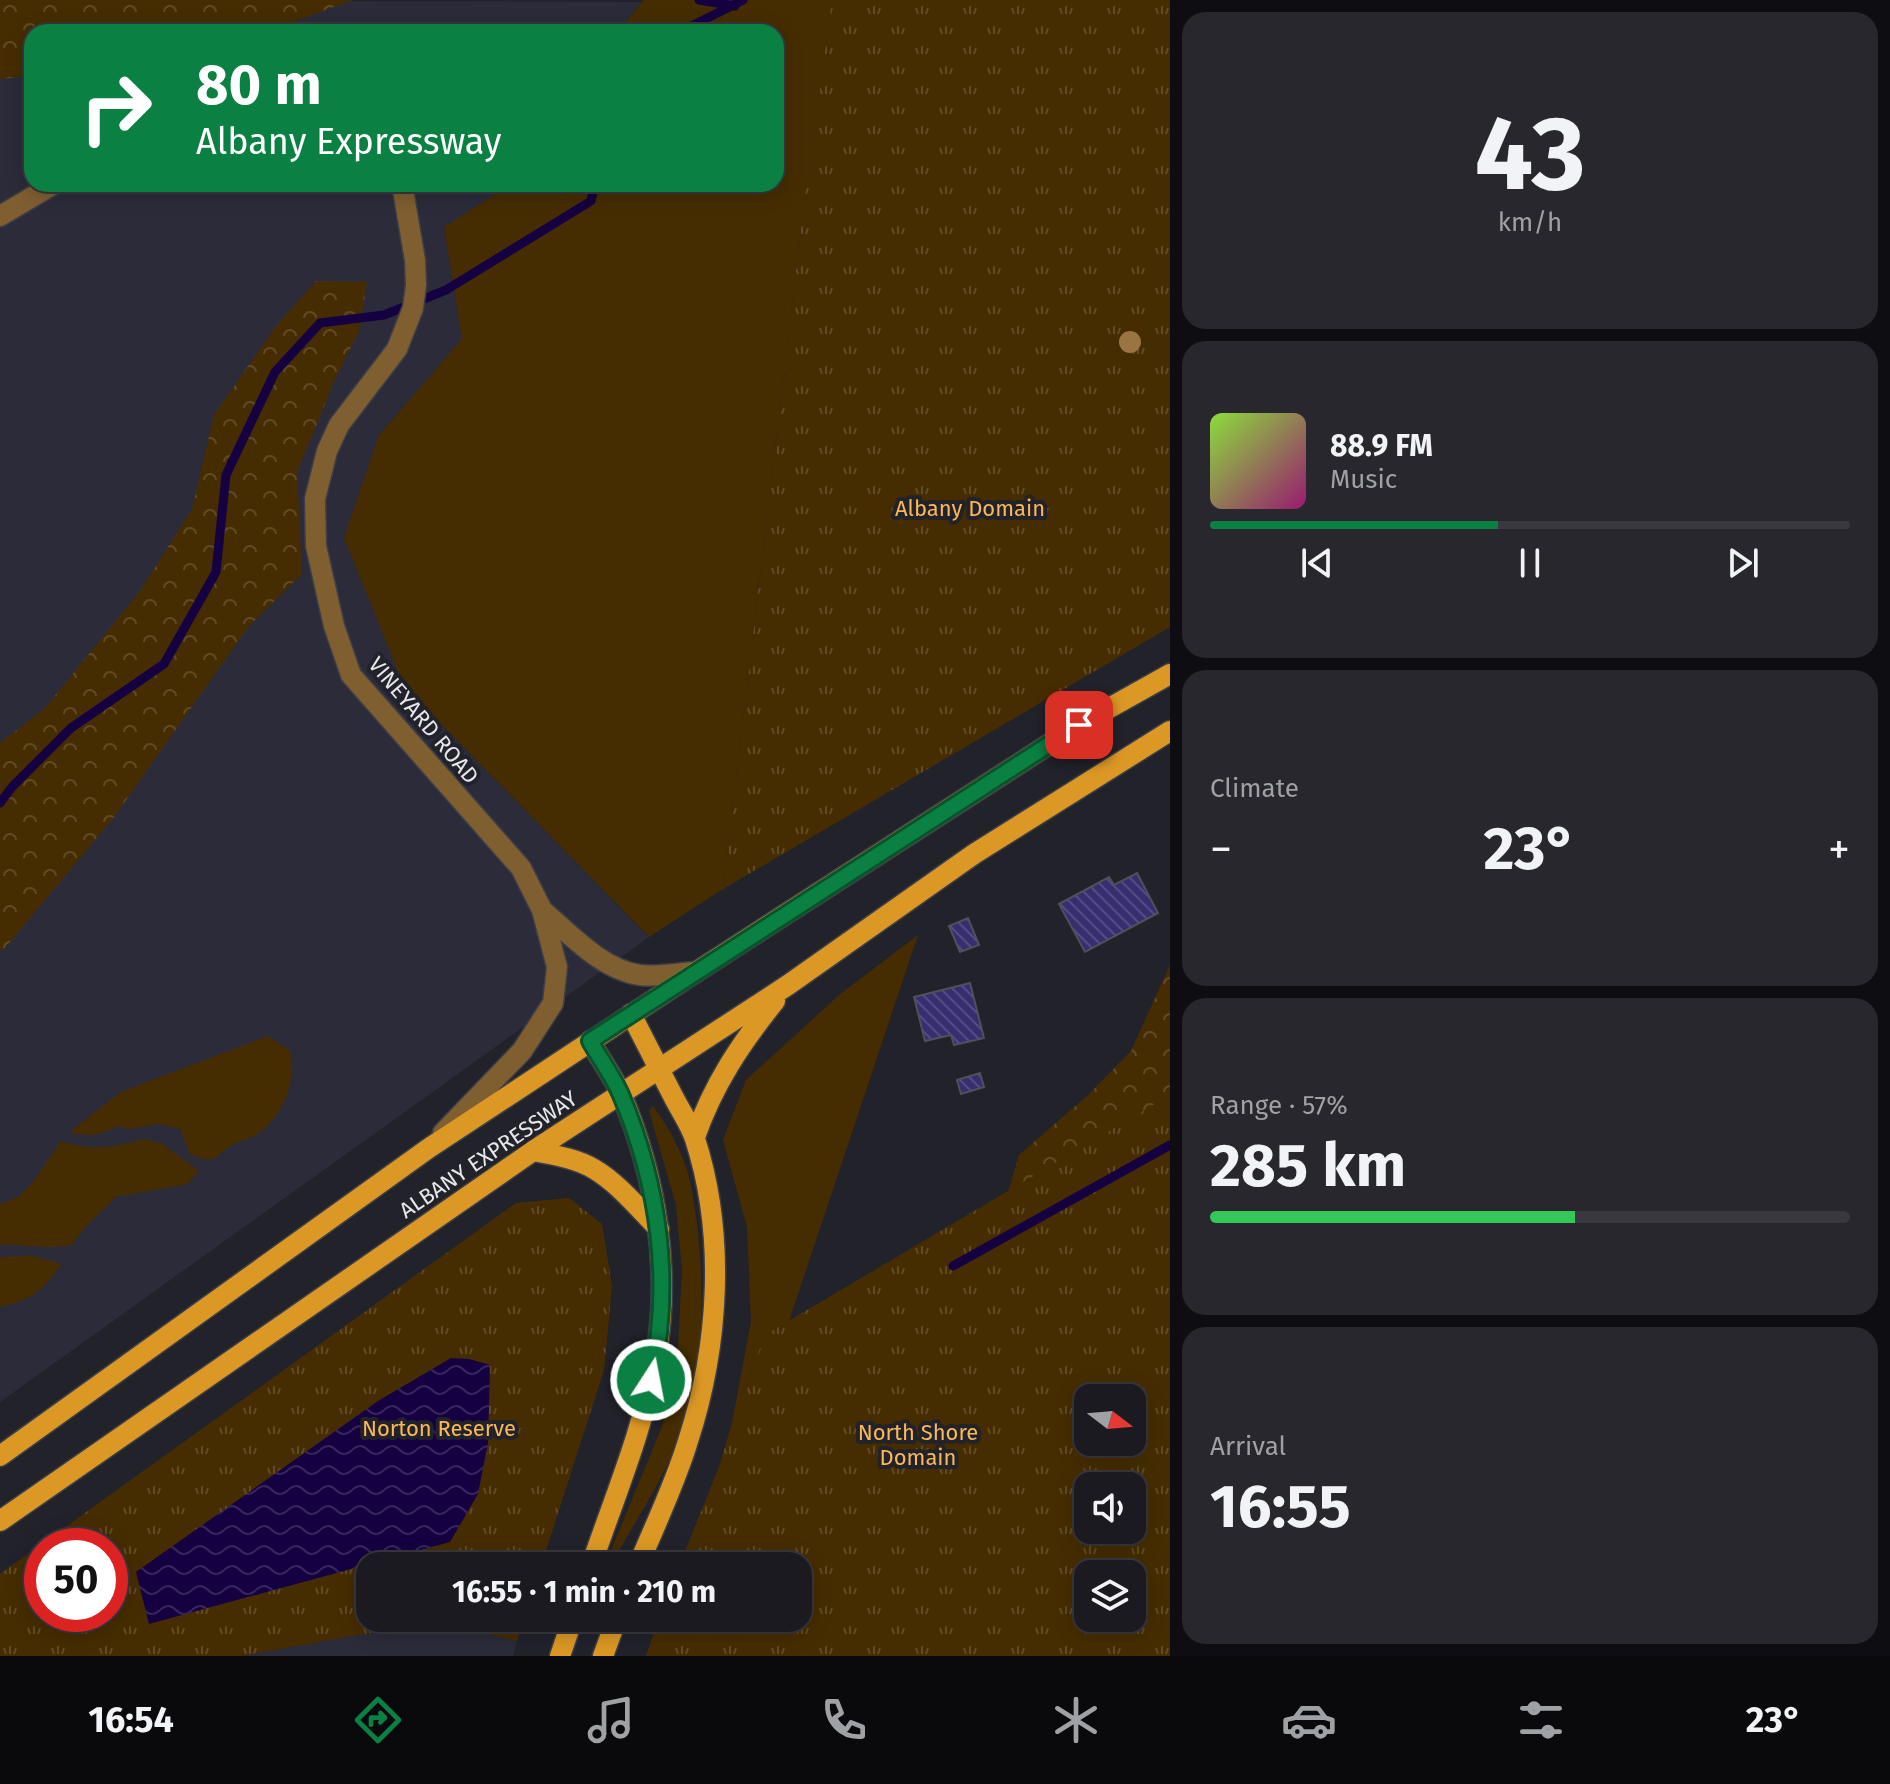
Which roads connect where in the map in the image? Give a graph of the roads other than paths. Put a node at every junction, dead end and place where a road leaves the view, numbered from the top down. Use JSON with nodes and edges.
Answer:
{"nodes":[{"id":1,"x":40,"y":192,"type":"edge"},
{"id":2,"x":403,"y":192,"type":"edge"},
{"id":3,"x":0,"y":216,"type":"edge"},
{"id":4,"x":1170,"y":674,"type":"edge"},
{"id":5,"x":1170,"y":731,"type":"edge"},
{"id":6,"x":542,"y":910,"type":"junction"},
{"id":7,"x":696,"y":972,"type":"junction"},
{"id":8,"x":788,"y":985,"type":"junction"},
{"id":9,"x":631,"y":1014,"type":"junction"},
{"id":10,"x":590,"y":1041,"type":"junction"},
{"id":11,"x":659,"y":1070,"type":"junction"},
{"id":12,"x":620,"y":1092,"type":"junction"},
{"id":13,"x":695,"y":1137,"type":"junction"},
{"id":14,"x":429,"y":1148,"type":"junction"},
{"id":15,"x":533,"y":1151,"type":"junction"},
{"id":16,"x":659,"y":1229,"type":"junction"},
{"id":17,"x":0,"y":1456,"type":"edge"},
{"id":18,"x":0,"y":1521,"type":"edge"},
{"id":19,"x":596,"y":1552,"type":"edge"},
{"id":20,"x":644,"y":1552,"type":"edge"},
{"id":21,"x":568,"y":1632,"type":"edge"},
{"id":22,"x":612,"y":1632,"type":"edge"},
{"id":23,"x":603,"y":1655,"type":"edge"},
{"id":24,"x":560,"y":1656,"type":"edge"}],
"edges":[{"from":1,"to":3,"type":"street"},
{"from":2,"to":6,"type":"street","name":"VINEYARD ROAD"},
{"from":4,"to":7,"type":"main road","name":"ALBANY EXPRESSWAY"},
{"from":5,"to":8,"type":"main road","name":"ALBANY EXPRESSWAY"},
{"from":6,"to":7,"type":"street","name":"VINEYARD ROAD"},
{"from":6,"to":14,"type":"street","name":"VINEYARD ROAD"},
{"from":7,"to":9,"type":"main road","name":"ALBANY EXPRESSWAY"},
{"from":8,"to":11,"type":"main road","name":"ALBANY EXPRESSWAY"},
{"from":8,"to":13,"type":"main road"},
{"from":9,"to":10,"type":"main road","name":"ALBANY EXPRESSWAY"},
{"from":9,"to":11,"type":"main road"},
{"from":10,"to":12,"type":"main road"},
{"from":10,"to":14,"type":"main road","name":"ALBANY EXPRESSWAY"},
{"from":11,"to":12,"type":"main road","name":"ALBANY EXPRESSWAY"},
{"from":11,"to":13,"type":"main road"},
{"from":12,"to":15,"type":"main road","name":"ALBANY EXPRESSWAY"},
{"from":12,"to":16,"type":"main road"},
{"from":13,"to":20,"type":"main road"},
{"from":14,"to":17,"type":"main road","name":"ALBANY EXPRESSWAY"},
{"from":15,"to":16,"type":"main road"},
{"from":15,"to":18,"type":"main road","name":"ALBANY EXPRESSWAY"},
{"from":16,"to":19,"type":"main road"},
{"from":21,"to":24,"type":"main road"},
{"from":22,"to":23,"type":"main road"}]}
